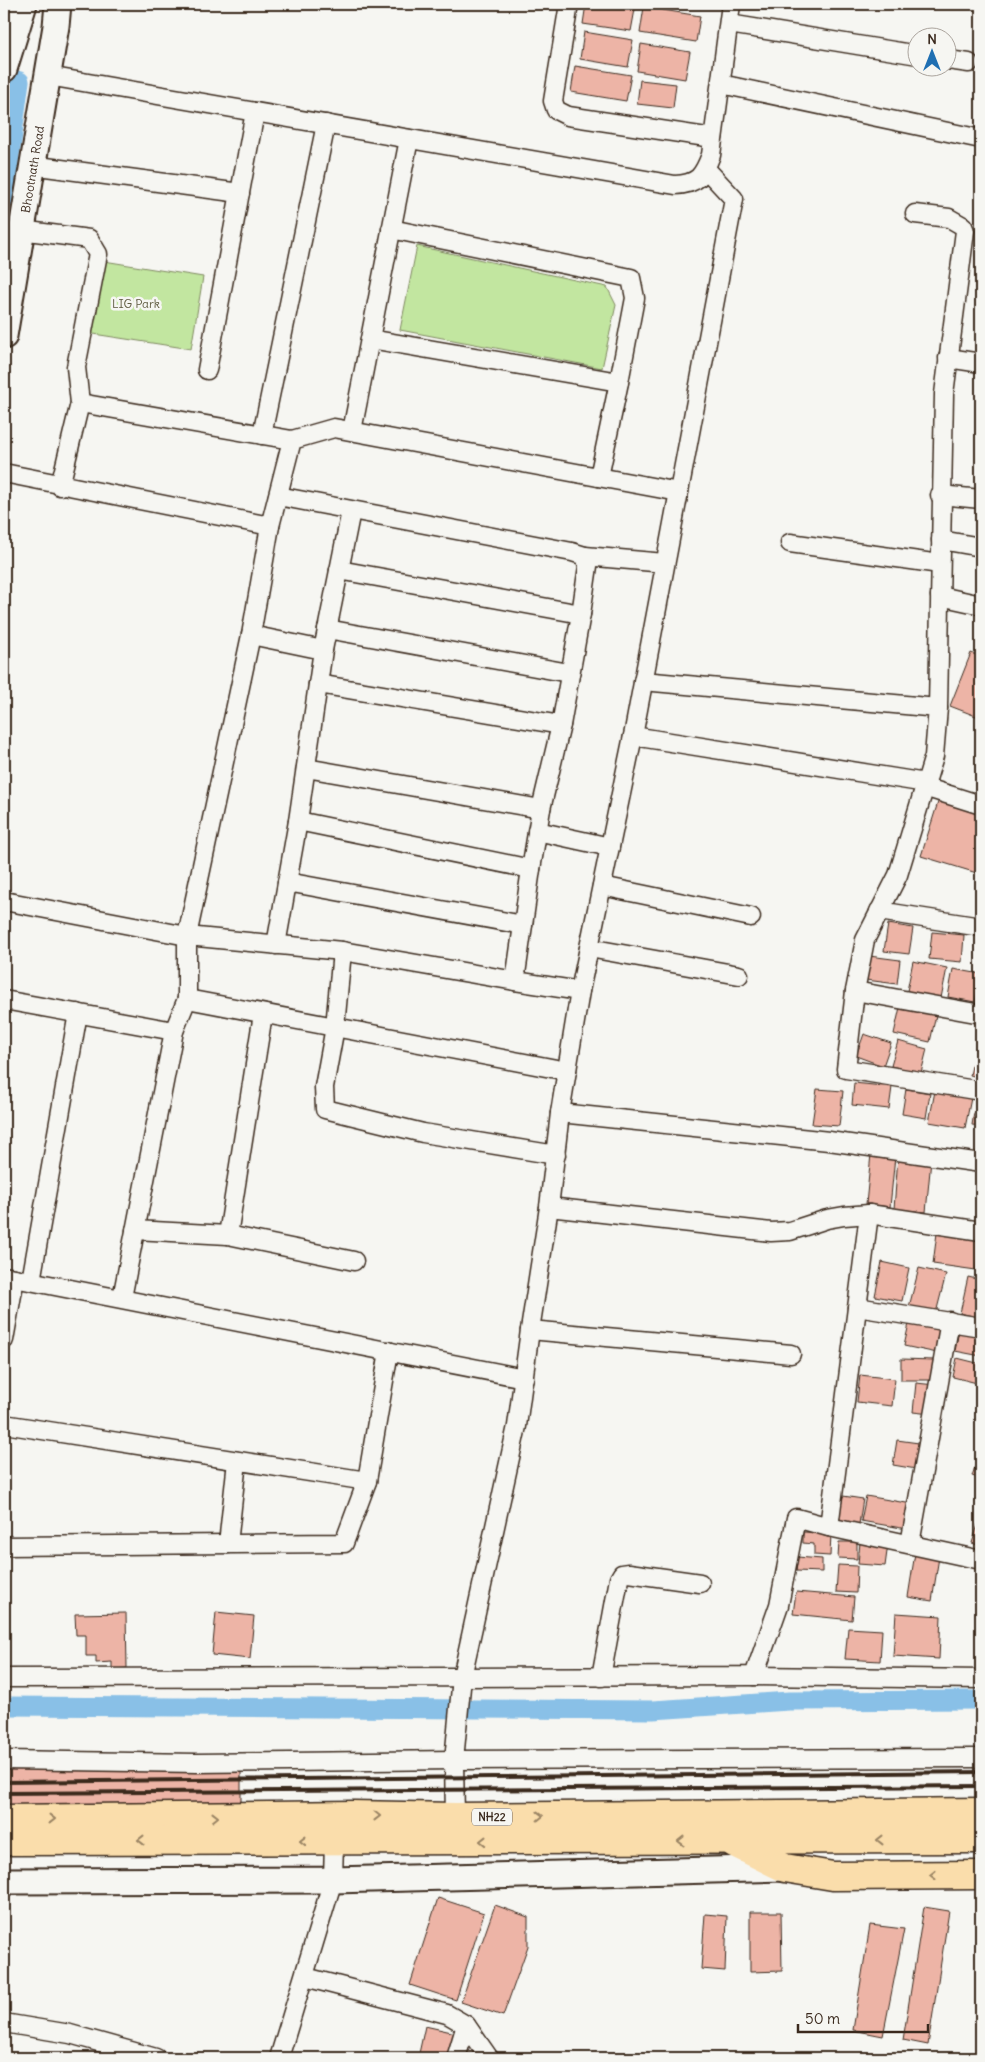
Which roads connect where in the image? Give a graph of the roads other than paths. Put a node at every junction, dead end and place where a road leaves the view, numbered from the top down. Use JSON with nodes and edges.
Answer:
{"nodes":[{"id":1,"x":24,"y":4,"type":"edge"},
{"id":2,"x":58,"y":4,"type":"edge"},
{"id":3,"x":568,"y":4,"type":"edge"},
{"id":4,"x":732,"y":4,"type":"edge"},
{"id":5,"x":729,"y":24,"type":"junction"},
{"id":6,"x":908,"y":53,"type":"edge"},
{"id":7,"x":958,"y":61,"type":"edge"},
{"id":8,"x":969,"y":63,"type":"dead end"},
{"id":9,"x":4,"y":68,"type":"edge"},
{"id":10,"x":48,"y":76,"type":"junction"},
{"id":11,"x":720,"y":84,"type":"junction"},
{"id":12,"x":255,"y":112,"type":"junction"},
{"id":13,"x":326,"y":124,"type":"junction"},
{"id":14,"x":714,"y":138,"type":"junction"},
{"id":15,"x":409,"y":139,"type":"junction"},
{"id":16,"x":981,"y":139,"type":"edge"},
{"id":17,"x":32,"y":165,"type":"junction"},
{"id":18,"x":706,"y":169,"type":"junction"},
{"id":19,"x":240,"y":193,"type":"junction"},
{"id":20,"x":915,"y":214,"type":"dead end"},
{"id":21,"x":391,"y":229,"type":"junction"},
{"id":22,"x":21,"y":230,"type":"junction"},
{"id":23,"x":4,"y":336,"type":"edge"},
{"id":24,"x":370,"y":340,"type":"junction"},
{"id":25,"x":948,"y":358,"type":"junction"},
{"id":26,"x":981,"y":363,"type":"edge"},
{"id":27,"x":207,"y":370,"type":"dead end"},
{"id":28,"x":619,"y":382,"type":"junction"},
{"id":29,"x":80,"y":403,"type":"junction"},
{"id":30,"x":352,"y":431,"type":"junction"},
{"id":31,"x":262,"y":435,"type":"junction"},
{"id":32,"x":292,"y":440,"type":"junction"},
{"id":33,"x":4,"y":473,"type":"edge"},
{"id":34,"x":599,"y":477,"type":"junction"},
{"id":35,"x":60,"y":486,"type":"junction"},
{"id":36,"x":679,"y":492,"type":"junction"},
{"id":37,"x":940,"y":495,"type":"junction"},
{"id":38,"x":278,"y":496,"type":"junction"},
{"id":39,"x":981,"y":499,"type":"edge"},
{"id":40,"x":351,"y":511,"type":"junction"},
{"id":41,"x":270,"y":526,"type":"junction"},
{"id":42,"x":941,"y":540,"type":"junction"},
{"id":43,"x":790,"y":543,"type":"dead end"},
{"id":44,"x":981,"y":547,"type":"edge"},
{"id":45,"x":585,"y":556,"type":"junction"},
{"id":46,"x":665,"y":563,"type":"junction"},
{"id":47,"x":940,"y":564,"type":"junction"},
{"id":48,"x":339,"y":570,"type":"junction"},
{"id":49,"x":940,"y":596,"type":"junction"},
{"id":50,"x":981,"y":606,"type":"edge"},
{"id":51,"x":581,"y":614,"type":"junction"},
{"id":52,"x":327,"y":629,"type":"junction"},
{"id":53,"x":251,"y":635,"type":"junction"},
{"id":54,"x":323,"y":650,"type":"junction"},
{"id":55,"x":570,"y":673,"type":"junction"},
{"id":56,"x":643,"y":681,"type":"junction"},
{"id":57,"x":318,"y":684,"type":"junction"},
{"id":58,"x":938,"y":708,"type":"junction"},
{"id":59,"x":561,"y":725,"type":"junction"},
{"id":60,"x":633,"y":736,"type":"junction"},
{"id":61,"x":306,"y":768,"type":"junction"},
{"id":62,"x":925,"y":785,"type":"junction"},
{"id":63,"x":981,"y":805,"type":"edge"},
{"id":64,"x":541,"y":810,"type":"junction"},
{"id":65,"x":298,"y":821,"type":"junction"},
{"id":66,"x":538,"y":831,"type":"junction"},
{"id":67,"x":610,"y":847,"type":"junction"},
{"id":68,"x":531,"y":869,"type":"junction"},
{"id":69,"x":287,"y":882,"type":"junction"},
{"id":70,"x":602,"y":886,"type":"junction"},
{"id":71,"x":4,"y":901,"type":"edge"},
{"id":72,"x":879,"y":911,"type":"junction"},
{"id":73,"x":751,"y":917,"type":"dead end"},
{"id":74,"x":523,"y":925,"type":"junction"},
{"id":75,"x":981,"y":926,"type":"edge"},
{"id":76,"x":186,"y":936,"type":"junction"},
{"id":77,"x":276,"y":944,"type":"junction"},
{"id":78,"x":589,"y":948,"type":"junction"},
{"id":79,"x":342,"y":951,"type":"junction"},
{"id":80,"x":739,"y":976,"type":"dead end"},
{"id":81,"x":516,"y":981,"type":"junction"},
{"id":82,"x":580,"y":991,"type":"junction"},
{"id":83,"x":855,"y":991,"type":"junction"},
{"id":84,"x":187,"y":999,"type":"junction"},
{"id":85,"x":4,"y":1000,"type":"edge"},
{"id":86,"x":78,"y":1013,"type":"junction"},
{"id":87,"x":263,"y":1014,"type":"junction"},
{"id":88,"x":981,"y":1014,"type":"edge"},
{"id":89,"x":335,"y":1027,"type":"junction"},
{"id":90,"x":174,"y":1031,"type":"junction"},
{"id":91,"x":567,"y":1071,"type":"junction"},
{"id":92,"x":981,"y":1091,"type":"edge"},
{"id":93,"x":560,"y":1114,"type":"junction"},
{"id":94,"x":556,"y":1155,"type":"junction"},
{"id":95,"x":981,"y":1163,"type":"edge"},
{"id":96,"x":549,"y":1208,"type":"junction"},
{"id":97,"x":869,"y":1214,"type":"junction"},
{"id":98,"x":135,"y":1230,"type":"junction"},
{"id":99,"x":981,"y":1231,"type":"edge"},
{"id":100,"x":228,"y":1235,"type":"junction"},
{"id":101,"x":354,"y":1261,"type":"dead end"},
{"id":102,"x":16,"y":1278,"type":"edge"},
{"id":103,"x":122,"y":1298,"type":"junction"},
{"id":104,"x":857,"y":1307,"type":"junction"},
{"id":105,"x":950,"y":1321,"type":"junction"},
{"id":106,"x":981,"y":1327,"type":"edge"},
{"id":107,"x":530,"y":1330,"type":"junction"},
{"id":108,"x":4,"y":1340,"type":"edge"},
{"id":109,"x":389,"y":1352,"type":"junction"},
{"id":110,"x":791,"y":1354,"type":"dead end"},
{"id":111,"x":524,"y":1378,"type":"junction"},
{"id":112,"x":4,"y":1424,"type":"edge"},
{"id":113,"x":237,"y":1460,"type":"junction"},
{"id":114,"x":367,"y":1481,"type":"junction"},
{"id":115,"x":829,"y":1527,"type":"junction"},
{"id":116,"x":228,"y":1544,"type":"junction"},
{"id":117,"x":910,"y":1544,"type":"junction"},
{"id":118,"x":4,"y":1546,"type":"edge"},
{"id":119,"x":981,"y":1560,"type":"edge"},
{"id":120,"x":700,"y":1583,"type":"dead end"},
{"id":121,"x":754,"y":1676,"type":"junction"},
{"id":122,"x":601,"y":1677,"type":"junction"},
{"id":123,"x":4,"y":1678,"type":"edge"},
{"id":124,"x":981,"y":1679,"type":"edge"},
{"id":125,"x":461,"y":1681,"type":"junction"},
{"id":126,"x":981,"y":1758,"type":"edge"},
{"id":127,"x":4,"y":1760,"type":"edge"},
{"id":128,"x":454,"y":1760,"type":"junction"},
{"id":129,"x":981,"y":1812,"type":"edge"},
{"id":130,"x":455,"y":1818,"type":"junction"},
{"id":131,"x":4,"y":1819,"type":"edge"},
{"id":132,"x":981,"y":1839,"type":"edge"},
{"id":133,"x":4,"y":1840,"type":"edge"},
{"id":134,"x":334,"y":1841,"type":"junction"},
{"id":135,"x":730,"y":1841,"type":"junction"},
{"id":136,"x":785,"y":1868,"type":"junction"},
{"id":137,"x":981,"y":1875,"type":"edge"},
{"id":138,"x":333,"y":1880,"type":"junction"},
{"id":139,"x":4,"y":1881,"type":"edge"},
{"id":140,"x":304,"y":1977,"type":"junction"},
{"id":141,"x":4,"y":2023,"type":"edge"},
{"id":142,"x":466,"y":2025,"type":"junction"},
{"id":143,"x":156,"y":2058,"type":"edge"},
{"id":144,"x":279,"y":2058,"type":"edge"},
{"id":145,"x":456,"y":2058,"type":"edge"},
{"id":146,"x":489,"y":2058,"type":"edge"}],
"edges":[{"from":1,"to":9,"type":"street"},
{"from":2,"to":10,"type":"street","name":"Bhootnath Road"},
{"from":3,"to":14,"type":"street"},
{"from":4,"to":5,"type":"street"},
{"from":5,"to":6,"type":"street"},
{"from":5,"to":11,"type":"street"},
{"from":7,"to":8,"type":"street"},
{"from":10,"to":12,"type":"street"},
{"from":10,"to":17,"type":"street","name":"Bhootnath Road"},
{"from":11,"to":14,"type":"street"},
{"from":11,"to":16,"type":"street"},
{"from":12,"to":13,"type":"street"},
{"from":12,"to":19,"type":"street"},
{"from":13,"to":15,"type":"street"},
{"from":13,"to":31,"type":"street"},
{"from":14,"to":18,"type":"street"},
{"from":15,"to":18,"type":"street"},
{"from":15,"to":21,"type":"street"},
{"from":17,"to":19,"type":"street"},
{"from":17,"to":22,"type":"street","name":"Bhootnath Road"},
{"from":18,"to":36,"type":"street"},
{"from":19,"to":27,"type":"street"},
{"from":20,"to":25,"type":"street"},
{"from":21,"to":24,"type":"street"},
{"from":21,"to":28,"type":"street"},
{"from":22,"to":23,"type":"street","name":"Bhootnath Road"},
{"from":22,"to":29,"type":"street"},
{"from":24,"to":28,"type":"street"},
{"from":24,"to":30,"type":"street"},
{"from":25,"to":26,"type":"street"},
{"from":25,"to":37,"type":"street"},
{"from":28,"to":34,"type":"street"},
{"from":29,"to":31,"type":"street"},
{"from":29,"to":35,"type":"street"},
{"from":30,"to":32,"type":"street"},
{"from":30,"to":34,"type":"street"},
{"from":31,"to":32,"type":"street"},
{"from":32,"to":38,"type":"street"},
{"from":33,"to":35,"type":"street"},
{"from":34,"to":36,"type":"street"},
{"from":35,"to":41,"type":"street"},
{"from":36,"to":46,"type":"street"},
{"from":37,"to":39,"type":"street"},
{"from":37,"to":42,"type":"street"},
{"from":38,"to":40,"type":"street"},
{"from":38,"to":41,"type":"street"},
{"from":40,"to":45,"type":"street"},
{"from":40,"to":48,"type":"street"},
{"from":41,"to":53,"type":"street"},
{"from":42,"to":44,"type":"street"},
{"from":42,"to":47,"type":"street"},
{"from":43,"to":47,"type":"street"},
{"from":45,"to":46,"type":"street"},
{"from":45,"to":51,"type":"street"},
{"from":46,"to":56,"type":"street"},
{"from":47,"to":49,"type":"street"},
{"from":48,"to":51,"type":"street"},
{"from":48,"to":52,"type":"street"},
{"from":49,"to":50,"type":"street"},
{"from":49,"to":58,"type":"street"},
{"from":51,"to":55,"type":"street"},
{"from":52,"to":54,"type":"street"},
{"from":52,"to":55,"type":"street"},
{"from":53,"to":54,"type":"street"},
{"from":53,"to":76,"type":"street"},
{"from":54,"to":57,"type":"street"},
{"from":55,"to":59,"type":"street"},
{"from":56,"to":58,"type":"street"},
{"from":56,"to":60,"type":"street"},
{"from":57,"to":59,"type":"street"},
{"from":57,"to":61,"type":"street"},
{"from":58,"to":62,"type":"street"},
{"from":59,"to":64,"type":"street"},
{"from":60,"to":62,"type":"street"},
{"from":60,"to":67,"type":"street"},
{"from":61,"to":64,"type":"street"},
{"from":61,"to":65,"type":"street"},
{"from":62,"to":63,"type":"street"},
{"from":62,"to":72,"type":"street"},
{"from":64,"to":66,"type":"street"},
{"from":65,"to":68,"type":"street"},
{"from":65,"to":69,"type":"street"},
{"from":66,"to":67,"type":"street"},
{"from":66,"to":68,"type":"street"},
{"from":67,"to":70,"type":"street"},
{"from":68,"to":74,"type":"street"},
{"from":69,"to":74,"type":"street"},
{"from":69,"to":77,"type":"street"},
{"from":70,"to":73,"type":"street"},
{"from":70,"to":78,"type":"street"},
{"from":71,"to":76,"type":"street"},
{"from":72,"to":75,"type":"street"},
{"from":72,"to":83,"type":"street"},
{"from":74,"to":81,"type":"street"},
{"from":76,"to":77,"type":"street"},
{"from":76,"to":84,"type":"street"},
{"from":77,"to":79,"type":"street"},
{"from":78,"to":80,"type":"street"},
{"from":78,"to":82,"type":"street"},
{"from":79,"to":81,"type":"street"},
{"from":79,"to":89,"type":"street"},
{"from":81,"to":82,"type":"street"},
{"from":82,"to":91,"type":"street"},
{"from":83,"to":88,"type":"street"},
{"from":83,"to":92,"type":"street"},
{"from":84,"to":87,"type":"street"},
{"from":84,"to":90,"type":"street"},
{"from":85,"to":86,"type":"street"},
{"from":86,"to":90,"type":"street"},
{"from":86,"to":102,"type":"street"},
{"from":87,"to":89,"type":"street"},
{"from":87,"to":100,"type":"street"},
{"from":89,"to":91,"type":"street"},
{"from":89,"to":94,"type":"street"},
{"from":90,"to":98,"type":"street"},
{"from":91,"to":93,"type":"street"},
{"from":93,"to":94,"type":"street"},
{"from":93,"to":95,"type":"street"},
{"from":94,"to":96,"type":"street"},
{"from":96,"to":97,"type":"street"},
{"from":96,"to":107,"type":"street"},
{"from":97,"to":99,"type":"street"},
{"from":97,"to":104,"type":"street"},
{"from":98,"to":100,"type":"street"},
{"from":98,"to":103,"type":"street"},
{"from":100,"to":101,"type":"street"},
{"from":102,"to":103,"type":"street"},
{"from":102,"to":108,"type":"street"},
{"from":103,"to":109,"type":"street"},
{"from":104,"to":105,"type":"street"},
{"from":104,"to":115,"type":"street"},
{"from":105,"to":106,"type":"street"},
{"from":105,"to":117,"type":"street"},
{"from":107,"to":110,"type":"street"},
{"from":107,"to":111,"type":"street"},
{"from":109,"to":111,"type":"street"},
{"from":109,"to":114,"type":"street"},
{"from":111,"to":125,"type":"street"},
{"from":112,"to":113,"type":"street"},
{"from":113,"to":114,"type":"street"},
{"from":113,"to":116,"type":"street"},
{"from":114,"to":116,"type":"street"},
{"from":115,"to":117,"type":"street"},
{"from":115,"to":121,"type":"street"},
{"from":116,"to":118,"type":"street"},
{"from":117,"to":119,"type":"street"},
{"from":120,"to":122,"type":"street"},
{"from":121,"to":122,"type":"street"},
{"from":121,"to":124,"type":"street"},
{"from":122,"to":125,"type":"street"},
{"from":123,"to":125,"type":"street"},
{"from":125,"to":128,"type":"street"},
{"from":126,"to":128,"type":"street"},
{"from":127,"to":128,"type":"street"},
{"from":128,"to":130,"type":"street"},
{"from":130,"to":129,"type":"highway","number":"NH22","one_way":true},
{"from":131,"to":130,"type":"highway","number":"NH22","one_way":true},
{"from":132,"to":135,"type":"highway","one_way":true},
{"from":134,"to":133,"type":"highway","number":"NH22","one_way":true},
{"from":135,"to":134,"type":"highway","number":"NH22","one_way":true},
{"from":134,"to":138,"type":"street"},
{"from":135,"to":136,"type":"highway","number":"NH22"},
{"from":137,"to":136,"type":"highway","number":"NH22","one_way":true},
{"from":136,"to":138,"type":"street"},
{"from":138,"to":139,"type":"street"},
{"from":138,"to":140,"type":"street"},
{"from":140,"to":142,"type":"street"},
{"from":140,"to":144,"type":"street"},
{"from":141,"to":143,"type":"street"},
{"from":142,"to":145,"type":"street"},
{"from":142,"to":146,"type":"street"}]}
